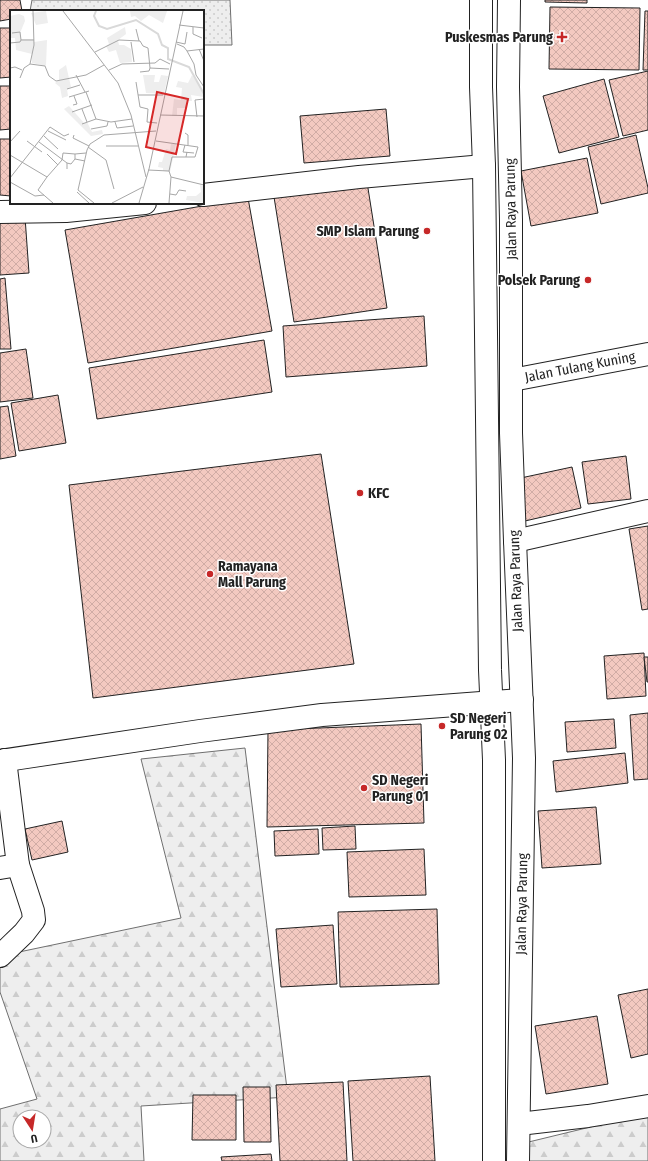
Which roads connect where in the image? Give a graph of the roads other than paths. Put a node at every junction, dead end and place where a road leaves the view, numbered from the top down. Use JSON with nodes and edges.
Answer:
{"nodes":[{"id":1,"x":481,"y":0,"type":"edge"},
{"id":2,"x":509,"y":0,"type":"edge"},
{"id":3,"x":481,"y":87,"type":"junction"},
{"id":4,"x":508,"y":87,"type":"junction"},
{"id":5,"x":484,"y":166,"type":"junction"},
{"id":6,"x":204,"y":195,"type":"edge"},
{"id":7,"x":135,"y":204,"type":"edge"},
{"id":8,"x":0,"y":212,"type":"edge"},
{"id":9,"x":648,"y":354,"type":"edge"},
{"id":10,"x":512,"y":380,"type":"junction"},
{"id":11,"x":648,"y":511,"type":"edge"},
{"id":12,"x":515,"y":541,"type":"junction"},
{"id":13,"x":522,"y":700,"type":"junction"},
{"id":14,"x":491,"y":702,"type":"junction"},
{"id":15,"x":3,"y":760,"type":"edge"},
{"id":16,"x":9,"y":867,"type":"edge"},
{"id":17,"x":0,"y":956,"type":"edge"},
{"id":18,"x":648,"y":1106,"type":"edge"},
{"id":19,"x":519,"y":1124,"type":"junction"},
{"id":20,"x":494,"y":1161,"type":"edge"},
{"id":21,"x":518,"y":1161,"type":"edge"}],
"edges":[{"from":1,"to":3,"type":"main road","name":"Jalan Raya Parung"},
{"from":2,"to":4,"type":"main road","name":"Jalan Raya Parung"},
{"from":3,"to":4,"type":"main road"},
{"from":3,"to":5,"type":"main road","name":"Jalan Raya Parung"},
{"from":4,"to":10,"type":"main road","name":"Jalan Raya Parung"},
{"from":5,"to":6,"type":"main road"},
{"from":5,"to":14,"type":"main road","name":"Jalan Raya Parung"},
{"from":7,"to":8,"type":"main road"},
{"from":9,"to":10,"type":"main road","name":"Jalan Tulang Kuning"},
{"from":10,"to":12,"type":"main road","name":"Jalan Raya Parung"},
{"from":11,"to":12,"type":"main road"},
{"from":12,"to":13,"type":"main road","name":"Jalan Raya Parung"},
{"from":13,"to":14,"type":"main road"},
{"from":13,"to":19,"type":"main road","name":"Jalan Raya Parung"},
{"from":14,"to":15,"type":"main road"},
{"from":14,"to":20,"type":"main road","name":"Jalan Raya Parung"},
{"from":15,"to":16,"type":"main road"},
{"from":16,"to":17,"type":"main road"},
{"from":18,"to":19,"type":"main road"},
{"from":19,"to":21,"type":"main road","name":"Jalan Raya Parung"}]}
